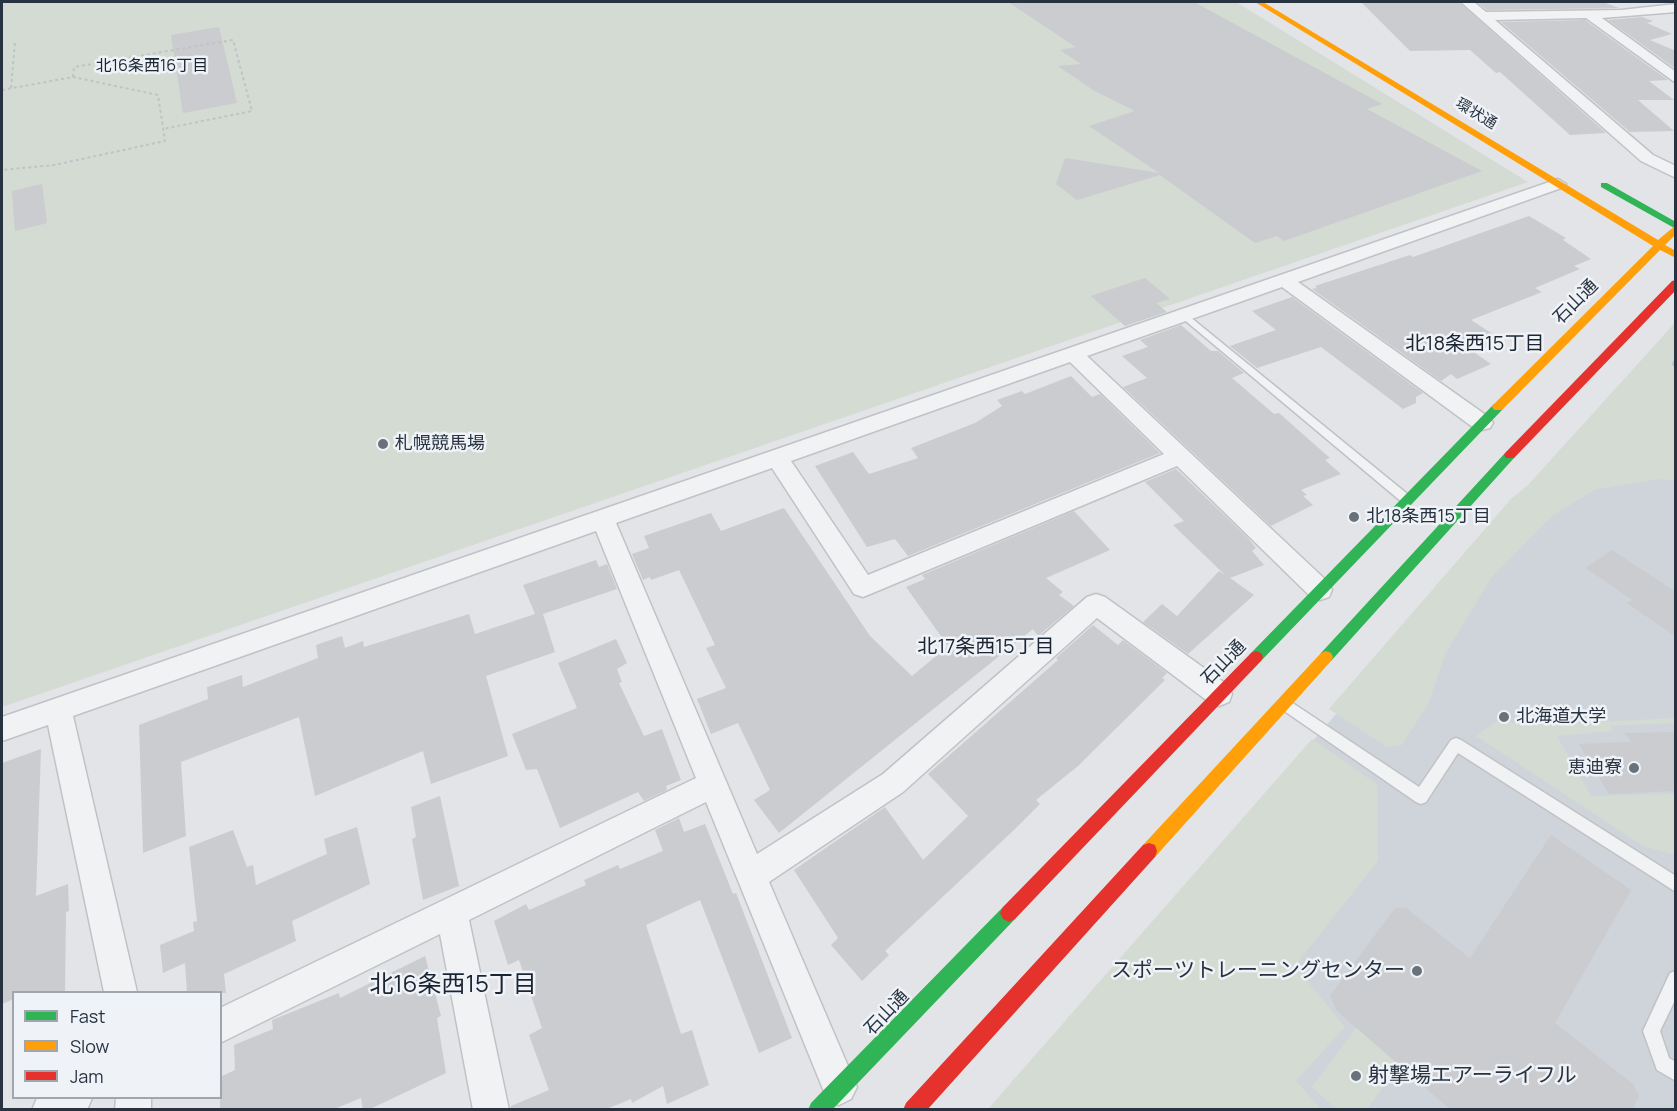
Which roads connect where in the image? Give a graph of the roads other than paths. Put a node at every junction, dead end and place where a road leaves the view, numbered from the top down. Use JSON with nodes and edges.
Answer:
{"nodes":[{"id":1,"x":1259,"y":2,"type":"edge"},
{"id":2,"x":1467,"y":2,"type":"edge"},
{"id":3,"x":1676,"y":8,"type":"edge"},
{"id":4,"x":1588,"y":14,"type":"junction"},
{"id":5,"x":1483,"y":16,"type":"junction"},
{"id":6,"x":1669,"y":68,"type":"edge"},
{"id":7,"x":1676,"y":79,"type":"edge"},
{"id":8,"x":1676,"y":173,"type":"edge"},
{"id":9,"x":1594,"y":180,"type":"dead end"},
{"id":10,"x":1558,"y":184,"type":"junction"},
{"id":11,"x":1676,"y":227,"type":"edge"},
{"id":12,"x":1658,"y":244,"type":"junction"},
{"id":13,"x":1676,"y":255,"type":"edge"},
{"id":14,"x":1284,"y":280,"type":"junction"},
{"id":15,"x":1676,"y":283,"type":"edge"},
{"id":16,"x":1184,"y":315,"type":"junction"},
{"id":17,"x":1073,"y":354,"type":"junction"},
{"id":18,"x":1482,"y":423,"type":"junction"},
{"id":19,"x":1181,"y":456,"type":"junction"},
{"id":20,"x":777,"y":458,"type":"junction"},
{"id":21,"x":1407,"y":500,"type":"junction"},
{"id":22,"x":603,"y":519,"type":"junction"},
{"id":23,"x":1320,"y":590,"type":"junction"},
{"id":24,"x":1219,"y":694,"type":"junction"},
{"id":25,"x":1284,"y":703,"type":"junction"},
{"id":26,"x":58,"y":710,"type":"junction"},
{"id":27,"x":2,"y":729,"type":"edge"},
{"id":28,"x":714,"y":784,"type":"junction"},
{"id":29,"x":752,"y":876,"type":"junction"},
{"id":30,"x":1676,"y":885,"type":"edge"},
{"id":31,"x":452,"y":912,"type":"junction"},
{"id":32,"x":1676,"y":979,"type":"edge"},
{"id":33,"x":120,"y":991,"type":"edge"},
{"id":34,"x":222,"y":1025,"type":"edge"},
{"id":35,"x":1676,"y":1072,"type":"edge"},
{"id":36,"x":839,"y":1087,"type":"junction"},
{"id":37,"x":72,"y":1099,"type":"edge"},
{"id":38,"x":50,"y":1110,"type":"edge"},
{"id":39,"x":491,"y":1110,"type":"edge"},
{"id":40,"x":818,"y":1110,"type":"edge"},
{"id":41,"x":913,"y":1110,"type":"edge"}],
"edges":[{"from":1,"to":10,"type":"main road","name":"環状通"},
{"from":2,"to":5,"type":"street"},
{"from":3,"to":4,"type":"street"},
{"from":4,"to":5,"type":"street"},
{"from":4,"to":6,"type":"street"},
{"from":5,"to":8,"type":"street"},
{"from":6,"to":7,"type":"street"},
{"from":9,"to":11,"type":"main road"},
{"from":10,"to":12,"type":"main road","name":"環状通"},
{"from":10,"to":14,"type":"street"},
{"from":11,"to":12,"type":"main road","name":"石山通"},
{"from":12,"to":13,"type":"main road","name":"環状通"},
{"from":12,"to":18,"type":"main road","name":"石山通"},
{"from":14,"to":16,"type":"street"},
{"from":14,"to":18,"type":"street"},
{"from":15,"to":25,"type":"main road"},
{"from":16,"to":17,"type":"street"},
{"from":16,"to":21,"type":"lane"},
{"from":17,"to":19,"type":"street"},
{"from":17,"to":20,"type":"street"},
{"from":18,"to":21,"type":"main road","name":"石山通"},
{"from":19,"to":20,"type":"street"},
{"from":19,"to":23,"type":"street"},
{"from":20,"to":22,"type":"street"},
{"from":21,"to":23,"type":"main road","name":"石山通"},
{"from":22,"to":26,"type":"street"},
{"from":22,"to":28,"type":"street"},
{"from":23,"to":24,"type":"main road","name":"石山通"},
{"from":24,"to":29,"type":"street"},
{"from":24,"to":36,"type":"main road","name":"石山通"},
{"from":25,"to":30,"type":"lane"},
{"from":25,"to":41,"type":"main road"},
{"from":26,"to":27,"type":"street"},
{"from":26,"to":33,"type":"street"},
{"from":28,"to":29,"type":"street"},
{"from":28,"to":31,"type":"street"},
{"from":29,"to":36,"type":"street"},
{"from":31,"to":34,"type":"street"},
{"from":31,"to":39,"type":"street"},
{"from":32,"to":35,"type":"lane"},
{"from":36,"to":40,"type":"main road","name":"石山通"},
{"from":37,"to":38,"type":"street"}]}
